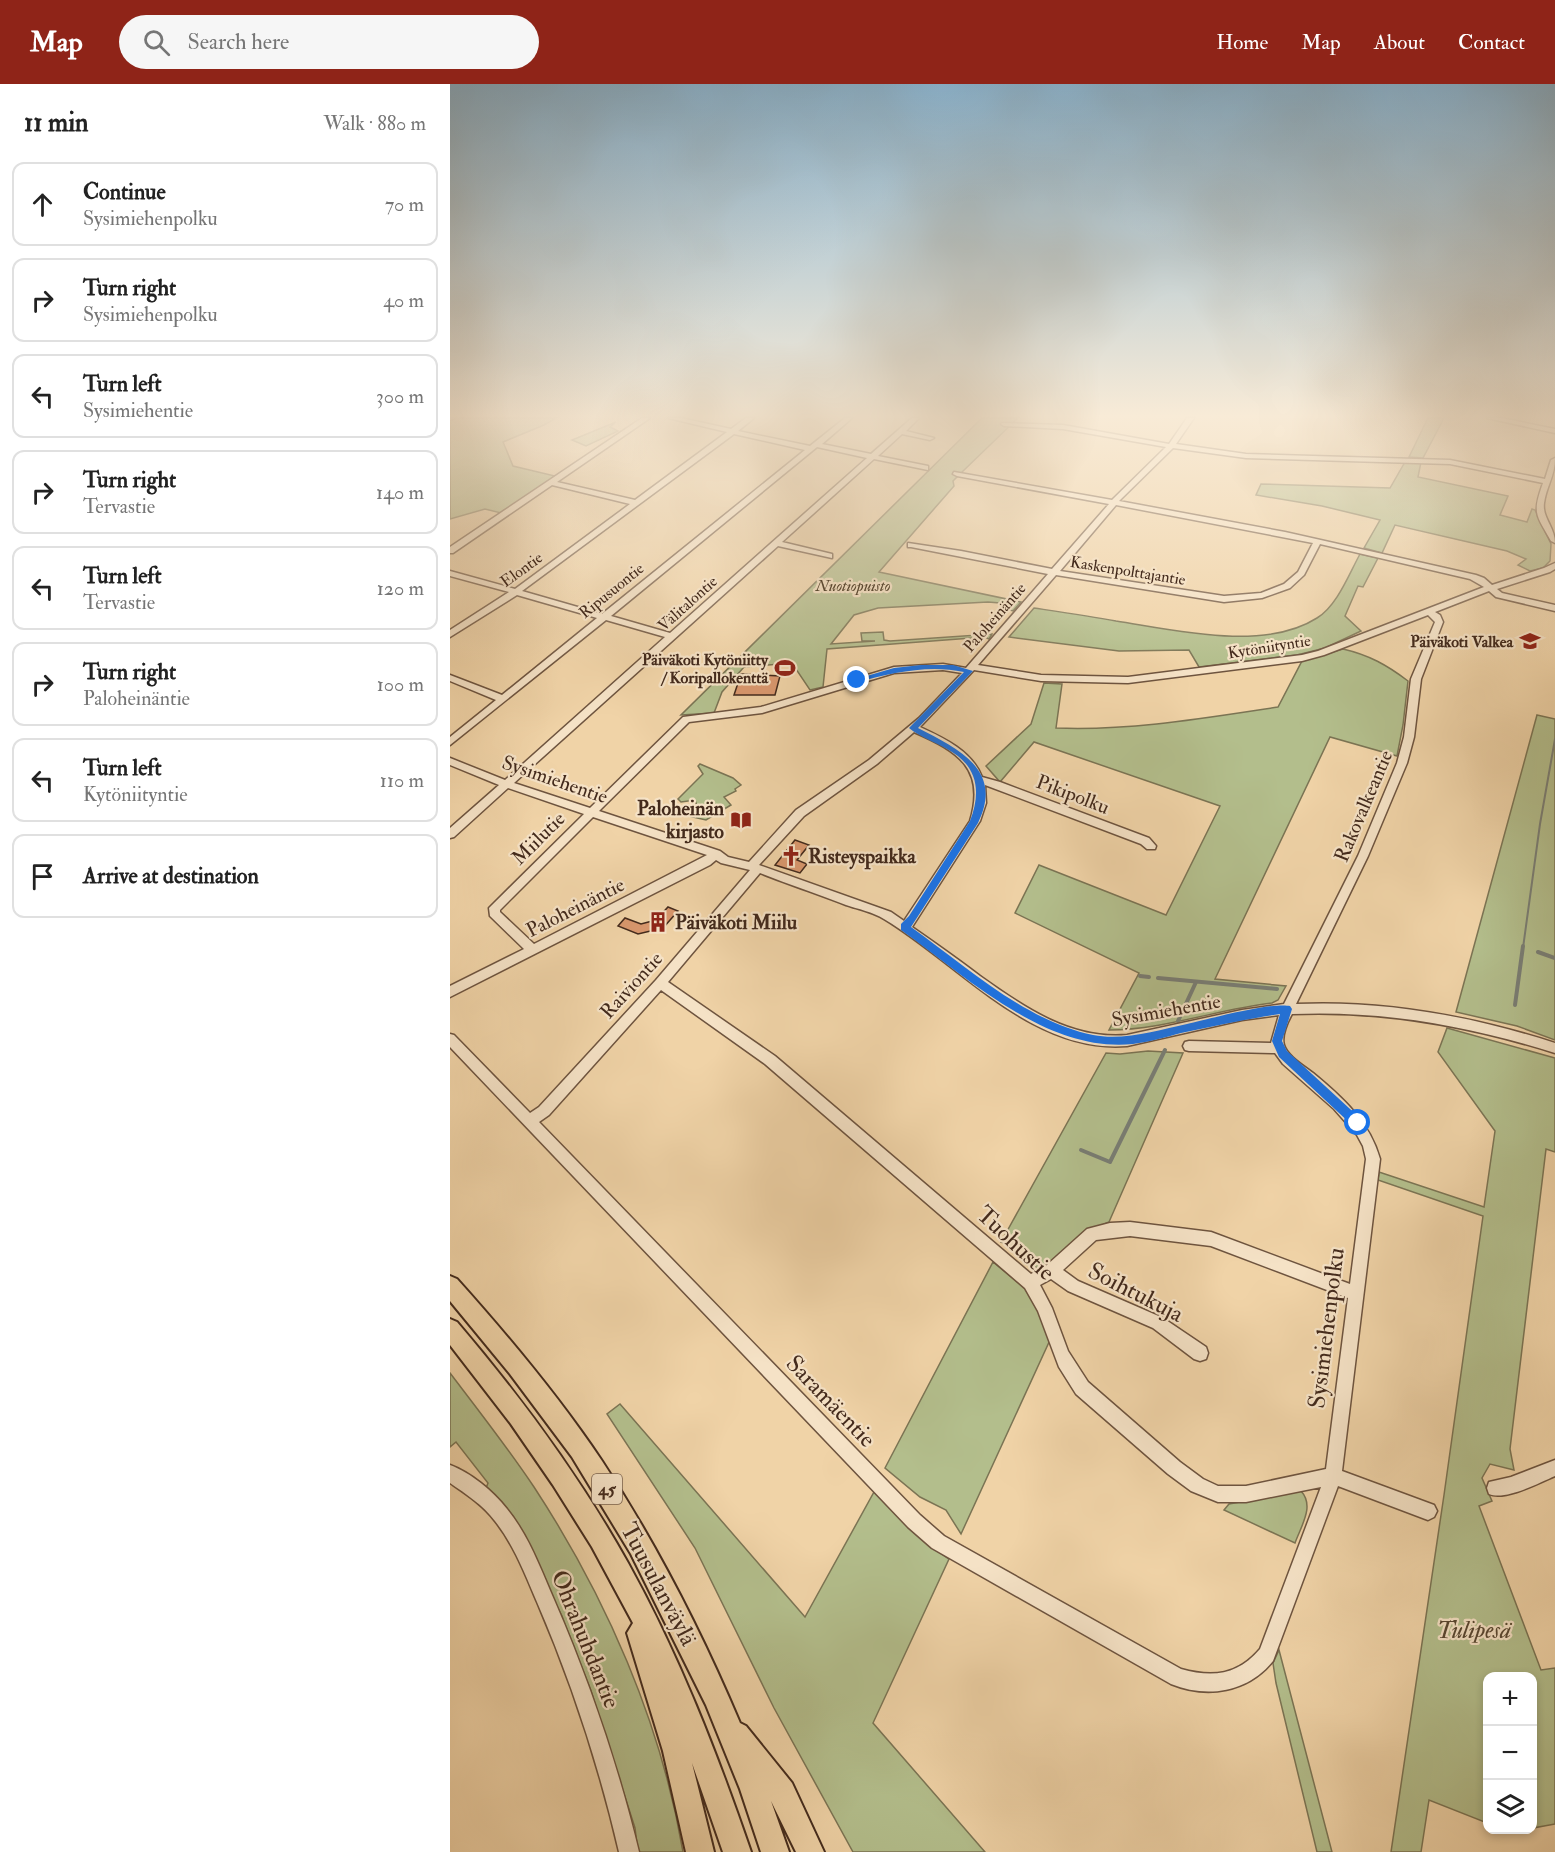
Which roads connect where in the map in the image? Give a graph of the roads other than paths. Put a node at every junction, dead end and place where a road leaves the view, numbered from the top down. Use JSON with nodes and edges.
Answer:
{"nodes":[{"id":1,"x":526,"y":501,"type":"edge"},
{"id":2,"x":626,"y":501,"type":"edge"},
{"id":3,"x":639,"y":501,"type":"edge"},
{"id":4,"x":747,"y":501,"type":"edge"},
{"id":5,"x":823,"y":501,"type":"edge"},
{"id":6,"x":1106,"y":501,"type":"edge"},
{"id":7,"x":1542,"y":501,"type":"edge"},
{"id":8,"x":1114,"y":502,"type":"junction"},
{"id":9,"x":636,"y":503,"type":"junction"},
{"id":10,"x":1318,"y":541,"type":"junction"},
{"id":11,"x":1555,"y":542,"type":"edge"},
{"id":12,"x":776,"y":543,"type":"junction"},
{"id":13,"x":910,"y":545,"type":"dead end"},
{"id":14,"x":450,"y":551,"type":"edge"},
{"id":15,"x":829,"y":556,"type":"dead end"},
{"id":16,"x":1555,"y":565,"type":"edge"},
{"id":17,"x":450,"y":573,"type":"edge"},
{"id":18,"x":1054,"y":573,"type":"junction"},
{"id":19,"x":1490,"y":588,"type":"junction"},
{"id":20,"x":517,"y":591,"type":"junction"},
{"id":21,"x":1555,"y":608,"type":"edge"},
{"id":22,"x":1429,"y":611,"type":"junction"},
{"id":23,"x":603,"y":616,"type":"junction"},
{"id":24,"x":450,"y":634,"type":"edge"},
{"id":25,"x":671,"y":636,"type":"junction"},
{"id":26,"x":971,"y":669,"type":"junction"},
{"id":27,"x":450,"y":678,"type":"edge"},
{"id":28,"x":503,"y":699,"type":"junction"},
{"id":29,"x":689,"y":717,"type":"joint"},
{"id":30,"x":913,"y":728,"type":"junction"},
{"id":31,"x":450,"y":742,"type":"edge"},
{"id":32,"x":450,"y":761,"type":"edge"},
{"id":33,"x":980,"y":780,"type":"junction"},
{"id":34,"x":506,"y":784,"type":"junction"},
{"id":35,"x":590,"y":811,"type":"junction"},
{"id":36,"x":450,"y":834,"type":"edge"},
{"id":37,"x":1151,"y":846,"type":"dead end"},
{"id":38,"x":716,"y":854,"type":"junction"},
{"id":39,"x":754,"y":867,"type":"junction"},
{"id":40,"x":905,"y":927,"type":"junction"},
{"id":41,"x":533,"y":950,"type":"junction"},
{"id":42,"x":660,"y":983,"type":"junction"},
{"id":43,"x":450,"y":992,"type":"edge"},
{"id":44,"x":1287,"y":1009,"type":"junction"},
{"id":45,"x":450,"y":1039,"type":"edge"},
{"id":46,"x":1189,"y":1046,"type":"dead end"},
{"id":47,"x":1278,"y":1048,"type":"junction"},
{"id":48,"x":1555,"y":1048,"type":"edge"},
{"id":49,"x":529,"y":1122,"type":"junction"},
{"id":50,"x":1052,"y":1270,"type":"junction"},
{"id":51,"x":1030,"y":1283,"type":"junction"},
{"id":52,"x":450,"y":1286,"type":"edge"},
{"id":53,"x":1354,"y":1293,"type":"junction"},
{"id":54,"x":450,"y":1329,"type":"edge"},
{"id":55,"x":1200,"y":1353,"type":"dead end"},
{"id":56,"x":1555,"y":1468,"type":"edge"},
{"id":57,"x":450,"y":1473,"type":"edge"},
{"id":58,"x":1333,"y":1476,"type":"junction"},
{"id":59,"x":1495,"y":1488,"type":"dead end"},
{"id":60,"x":1428,"y":1511,"type":"dead end"},
{"id":61,"x":620,"y":1573,"type":"junction"},
{"id":62,"x":1249,"y":1674,"type":"joint"},
{"id":63,"x":724,"y":1717,"type":"junction"},
{"id":64,"x":629,"y":1852,"type":"edge"},
{"id":65,"x":700,"y":1852,"type":"edge"},
{"id":66,"x":737,"y":1852,"type":"edge"},
{"id":67,"x":775,"y":1852,"type":"edge"},
{"id":68,"x":810,"y":1852,"type":"edge"}],
"edges":[{"from":1,"to":14,"type":"street"},
{"from":2,"to":9,"type":"street"},
{"from":3,"to":9,"type":"street","name":"Elontie"},
{"from":4,"to":23,"type":"street","name":"Ripusuontie"},
{"from":5,"to":12,"type":"street","name":"Välitalontie"},
{"from":6,"to":8,"type":"street"},
{"from":7,"to":11,"type":"street"},
{"from":8,"to":10,"type":"street"},
{"from":8,"to":18,"type":"street","name":"Paloheinäntie"},
{"from":9,"to":20,"type":"street","name":"Elontie"},
{"from":10,"to":18,"type":"street","name":"Kaskenpolttajantie"},
{"from":10,"to":19,"type":"street"},
{"from":12,"to":15,"type":"street"},
{"from":12,"to":25,"type":"street","name":"Välitalontie"},
{"from":13,"to":18,"type":"street","name":"Kaskenpolttajantie"},
{"from":16,"to":19,"type":"street","name":"Kytöniityntie"},
{"from":17,"to":20,"type":"street"},
{"from":18,"to":26,"type":"street","name":"Paloheinäntie"},
{"from":19,"to":21,"type":"street"},
{"from":19,"to":22,"type":"street","name":"Kytöniityntie"},
{"from":20,"to":23,"type":"street"},
{"from":20,"to":24,"type":"street","name":"Elontie"},
{"from":22,"to":26,"type":"street","name":"Kytöniityntie"},
{"from":22,"to":44,"type":"street","name":"Rakovalkeantie"},
{"from":23,"to":25,"type":"street"},
{"from":23,"to":28,"type":"street","name":"Ripusuontie"},
{"from":25,"to":34,"type":"street","name":"Välitalontie"},
{"from":26,"to":29,"type":"street","name":"Kytöniityntie"},
{"from":26,"to":30,"type":"street","name":"Paloheinäntie"},
{"from":27,"to":28,"type":"street"},
{"from":28,"to":31,"type":"street","name":"Ripusuontie"},
{"from":29,"to":35,"type":"street","name":"Miilutie"},
{"from":30,"to":33,"type":"street"},
{"from":30,"to":39,"type":"street","name":"Paloheinäntie"},
{"from":32,"to":34,"type":"street","name":"Sysimiehentie"},
{"from":33,"to":37,"type":"street","name":"Pikipolku"},
{"from":33,"to":40,"type":"street"},
{"from":34,"to":35,"type":"street","name":"Sysimiehentie"},
{"from":34,"to":36,"type":"street","name":"Välitalontie"},
{"from":35,"to":38,"type":"street","name":"Sysimiehentie"},
{"from":35,"to":41,"type":"street","name":"Miilutie"},
{"from":38,"to":39,"type":"street","name":"Sysimiehentie"},
{"from":38,"to":41,"type":"street","name":"Paloheinäntie"},
{"from":39,"to":40,"type":"street","name":"Sysimiehentie"},
{"from":39,"to":42,"type":"street","name":"Raiviontie"},
{"from":40,"to":44,"type":"street","name":"Sysimiehentie"},
{"from":41,"to":43,"type":"street","name":"Paloheinäntie"},
{"from":42,"to":49,"type":"street","name":"Raiviontie"},
{"from":42,"to":51,"type":"street","name":"Tuohustie"},
{"from":44,"to":47,"type":"street"},
{"from":44,"to":48,"type":"street","name":"Sysimiehentie"},
{"from":45,"to":49,"type":"street","name":"Saramäentie"},
{"from":46,"to":47,"type":"street"},
{"from":47,"to":53,"type":"street","name":"Sysimiehenpolku"},
{"from":49,"to":62,"type":"street","name":"Saramäentie"},
{"from":50,"to":51,"type":"street"},
{"from":50,"to":53,"type":"street"},
{"from":50,"to":55,"type":"street","name":"Soihtukuja"},
{"from":51,"to":58,"type":"street","name":"Tuohustie"},
{"from":52,"to":63,"type":"highway","name":"Tuusulanväylä","number":"45"},
{"from":53,"to":58,"type":"street","name":"Sysimiehenpolku"},
{"from":54,"to":61,"type":"highway","name":"Tuusulanväylä","number":"45"},
{"from":56,"to":59,"type":"street"},
{"from":57,"to":64,"type":"street","name":"Ohrahuhdantie"},
{"from":58,"to":60,"type":"street"},
{"from":58,"to":62,"type":"street","name":"Sysimiehenpolku"},
{"from":61,"to":65,"type":"highway"},
{"from":61,"to":66,"type":"highway","name":"Tuusulanväylä","number":"45"},
{"from":63,"to":67,"type":"highway","name":"Tuusulanväylä","number":"45"},
{"from":63,"to":68,"type":"highway"}]}
